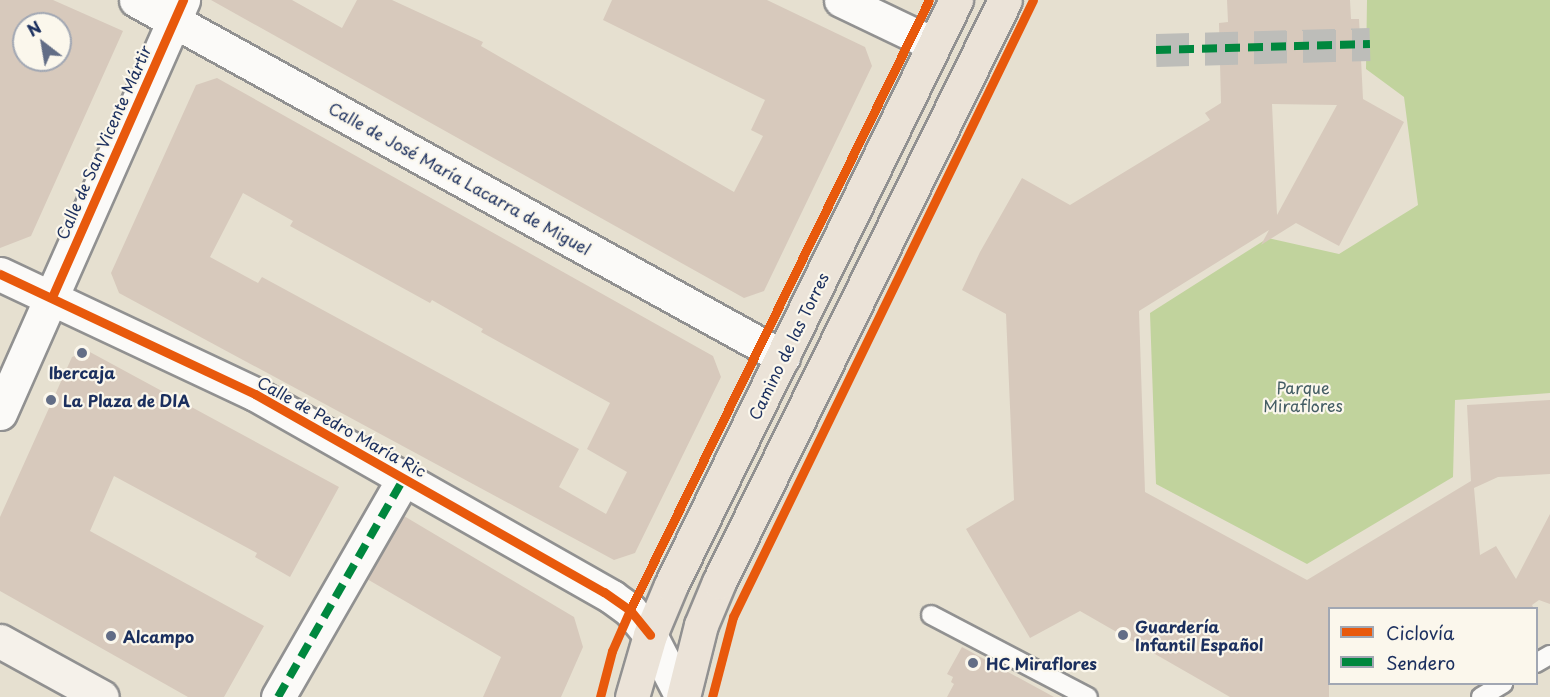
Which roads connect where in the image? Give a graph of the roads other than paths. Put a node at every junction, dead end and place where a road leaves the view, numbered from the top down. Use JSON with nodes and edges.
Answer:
{"nodes":[{"id":1,"x":136,"y":0,"type":"edge"},
{"id":2,"x":841,"y":0,"type":"edge"},
{"id":3,"x":956,"y":0,"type":"edge"},
{"id":4,"x":1005,"y":0,"type":"edge"},
{"id":5,"x":178,"y":10,"type":"edge"},
{"id":6,"x":933,"y":44,"type":"junction"},
{"id":7,"x":948,"y":112,"type":"junction"},
{"id":8,"x":0,"y":274,"type":"edge"},
{"id":9,"x":52,"y":297,"type":"junction"},
{"id":10,"x":783,"y":357,"type":"junction"},
{"id":11,"x":0,"y":413,"type":"edge"},
{"id":12,"x":404,"y":478,"type":"junction"},
{"id":13,"x":931,"y":615,"type":"dead end"},
{"id":14,"x":650,"y":634,"type":"junction"},
{"id":15,"x":0,"y":641,"type":"edge"},
{"id":16,"x":1501,"y":685,"type":"edge"},
{"id":17,"x":102,"y":697,"type":"edge"},
{"id":18,"x":278,"y":697,"type":"edge"},
{"id":19,"x":632,"y":697,"type":"edge"},
{"id":20,"x":682,"y":697,"type":"edge"},
{"id":21,"x":1088,"y":697,"type":"edge"},
{"id":22,"x":1481,"y":697,"type":"edge"}],
"edges":[{"from":1,"to":5,"type":"street","name":"Calle de José María Lacarra de Miguel"},
{"from":2,"to":6,"type":"street"},
{"from":3,"to":6,"type":"main road","name":"Camino de las Torres"},
{"from":4,"to":7,"type":"main road"},
{"from":5,"to":9,"type":"street","name":"Calle de San Vicente Mártir"},
{"from":5,"to":10,"type":"street","name":"Calle de José María Lacarra de Miguel"},
{"from":6,"to":7,"type":"main road"},
{"from":6,"to":10,"type":"main road","name":"Camino de las Torres"},
{"from":7,"to":20,"type":"main road"},
{"from":8,"to":9,"type":"street","name":"Calle de Pedro María Ric"},
{"from":9,"to":11,"type":"street","name":"Calle de San Vicente Mártir"},
{"from":9,"to":12,"type":"street","name":"Calle de Pedro María Ric"},
{"from":10,"to":14,"type":"main road","name":"Camino de las Torres"},
{"from":12,"to":14,"type":"street","name":"Calle de Pedro María Ric"},
{"from":12,"to":18,"type":"street"},
{"from":13,"to":21,"type":"lane"},
{"from":14,"to":19,"type":"main road","name":"Camino de las Torres"},
{"from":14,"to":20,"type":"street","name":"Calle de Pedro María Ric"},
{"from":15,"to":17,"type":"street"},
{"from":16,"to":22,"type":"lane"}]}
